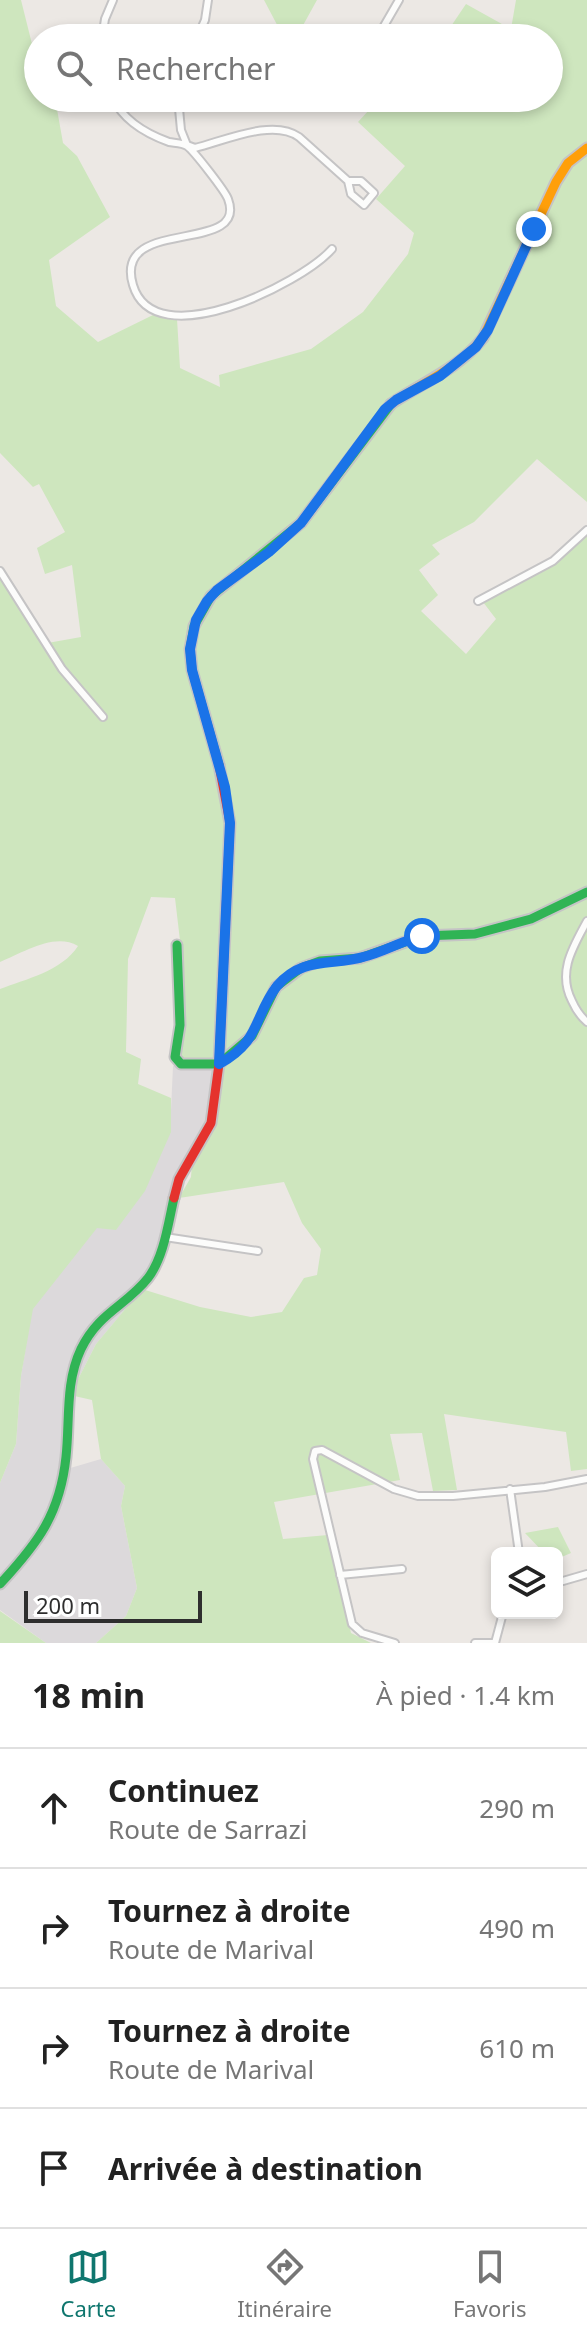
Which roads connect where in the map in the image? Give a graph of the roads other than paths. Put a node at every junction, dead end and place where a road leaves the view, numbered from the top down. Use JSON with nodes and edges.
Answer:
{"nodes":[{"id":1,"x":113,"y":0,"type":"edge"},
{"id":2,"x":208,"y":0,"type":"edge"},
{"id":3,"x":399,"y":0,"type":"edge"},
{"id":4,"x":104,"y":24,"type":"edge"},
{"id":5,"x":203,"y":24,"type":"edge"},
{"id":6,"x":385,"y":24,"type":"edge"},
{"id":7,"x":122,"y":112,"type":"edge"},
{"id":8,"x":179,"y":112,"type":"edge"},
{"id":9,"x":187,"y":145,"type":"junction"},
{"id":10,"x":587,"y":148,"type":"edge"},
{"id":11,"x":348,"y":181,"type":"junction"},
{"id":12,"x":332,"y":249,"type":"dead end"},
{"id":13,"x":587,"y":530,"type":"edge"},
{"id":14,"x":0,"y":571,"type":"edge"},
{"id":15,"x":478,"y":601,"type":"dead end"},
{"id":16,"x":103,"y":717,"type":"dead end"},
{"id":17,"x":587,"y":892,"type":"edge"},
{"id":18,"x":587,"y":921,"type":"edge"},
{"id":19,"x":177,"y":945,"type":"dead end"},
{"id":20,"x":587,"y":1022,"type":"edge"},
{"id":21,"x":219,"y":1064,"type":"junction"},
{"id":22,"x":165,"y":1237,"type":"junction"},
{"id":23,"x":258,"y":1251,"type":"dead end"},
{"id":24,"x":587,"y":1479,"type":"edge"},
{"id":25,"x":510,"y":1489,"type":"junction"},
{"id":26,"x":518,"y":1547,"type":"edge"},
{"id":27,"x":402,"y":1569,"type":"dead end"},
{"id":28,"x":587,"y":1574,"type":"edge"},
{"id":29,"x":340,"y":1575,"type":"junction"},
{"id":30,"x":563,"y":1580,"type":"edge"},
{"id":31,"x":0,"y":1584,"type":"edge"},
{"id":32,"x":501,"y":1619,"type":"edge"},
{"id":33,"x":395,"y":1643,"type":"edge"},
{"id":34,"x":475,"y":1643,"type":"edge"},
{"id":35,"x":495,"y":1643,"type":"edge"}],
"edges":[{"from":1,"to":4,"type":"street"},
{"from":2,"to":5,"type":"street"},
{"from":3,"to":6,"type":"street"},
{"from":7,"to":9,"type":"street"},
{"from":8,"to":9,"type":"street"},
{"from":9,"to":11,"type":"street"},
{"from":9,"to":12,"type":"street"},
{"from":10,"to":21,"type":"main road"},
{"from":11,"to":11,"type":"street"},
{"from":13,"to":15,"type":"street"},
{"from":14,"to":16,"type":"street"},
{"from":17,"to":21,"type":"main road"},
{"from":18,"to":20,"type":"street"},
{"from":19,"to":21,"type":"main road"},
{"from":21,"to":22,"type":"main road"},
{"from":22,"to":23,"type":"street"},
{"from":22,"to":31,"type":"main road"},
{"from":24,"to":25,"type":"street"},
{"from":25,"to":26,"type":"street"},
{"from":25,"to":29,"type":"street"},
{"from":27,"to":29,"type":"street"},
{"from":28,"to":30,"type":"street"},
{"from":29,"to":33,"type":"street"},
{"from":32,"to":35,"type":"street"},
{"from":34,"to":35,"type":"street"}]}
